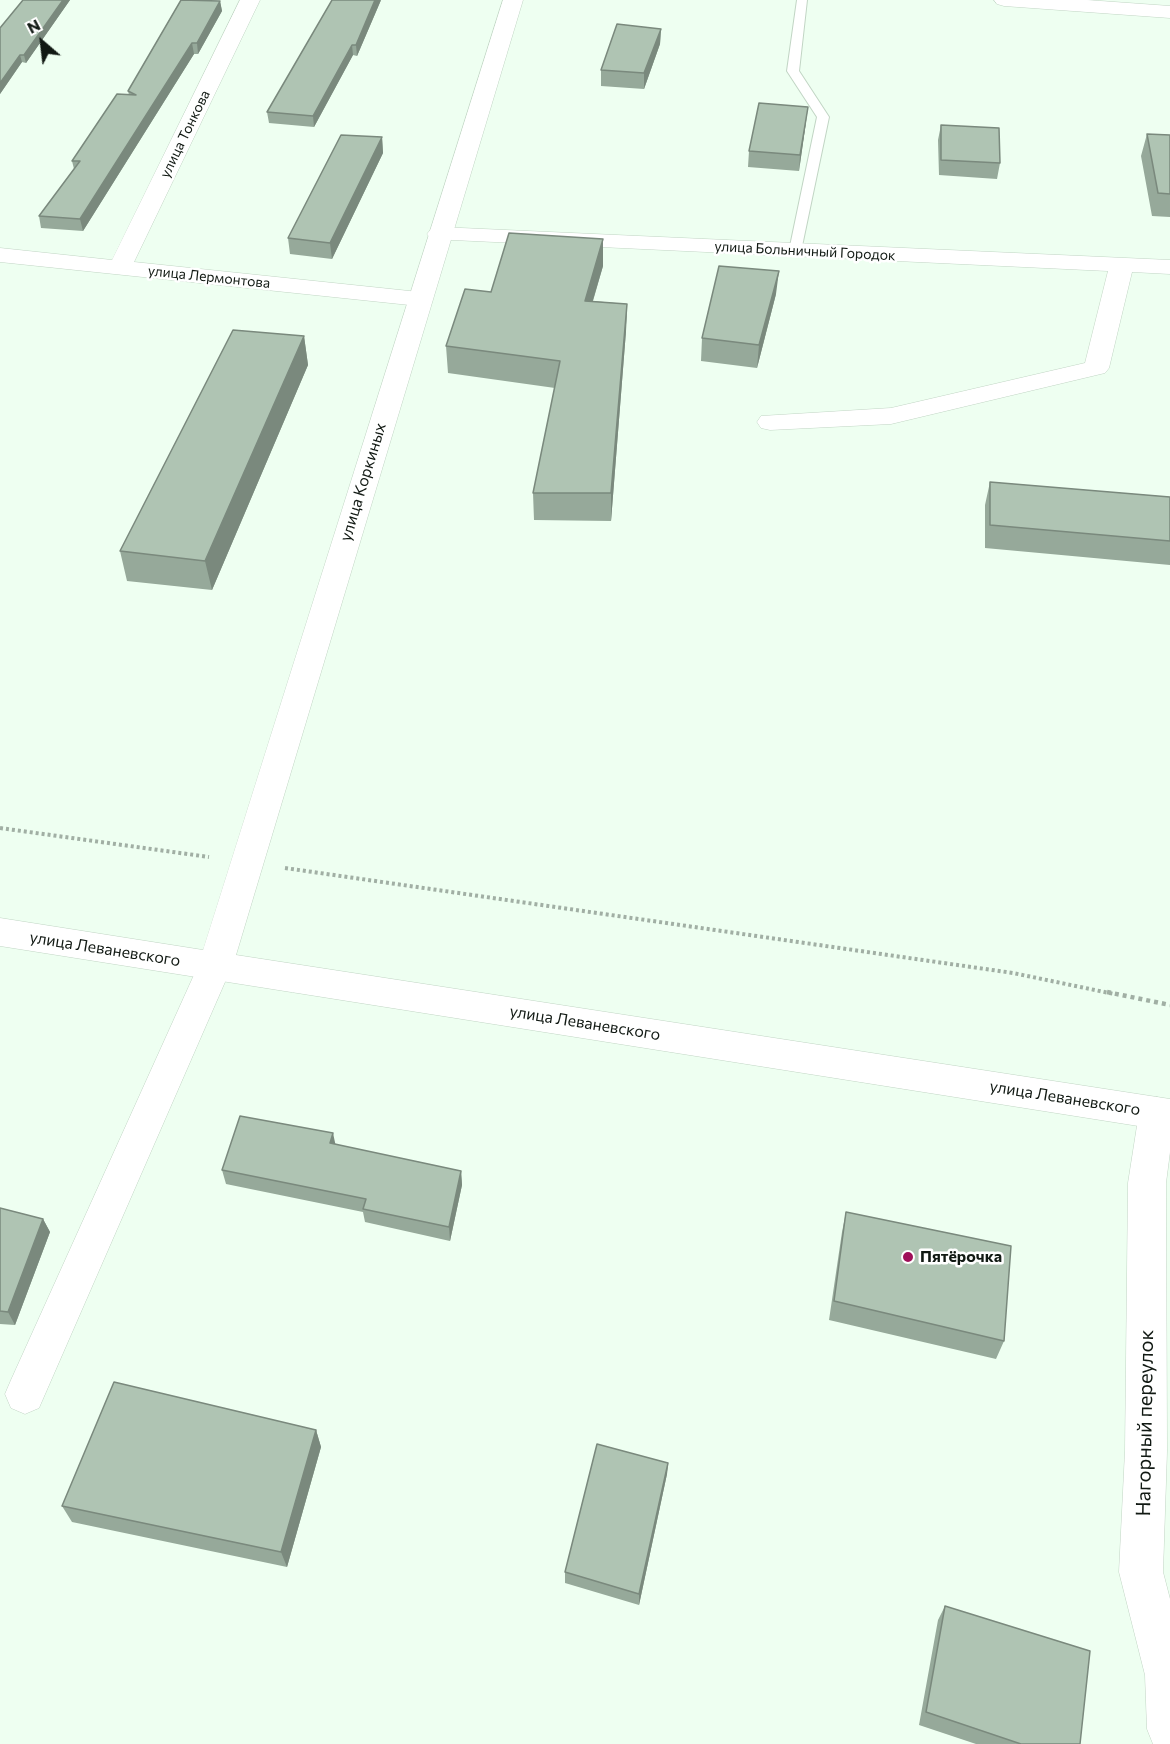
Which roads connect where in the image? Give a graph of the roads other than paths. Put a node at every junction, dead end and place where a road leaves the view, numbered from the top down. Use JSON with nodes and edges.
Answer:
{"nodes":[{"id":1,"x":250,"y":0,"type":"edge"},
{"id":2,"x":513,"y":0,"type":"edge"},
{"id":3,"x":802,"y":0,"type":"edge"},
{"id":4,"x":1004,"y":0,"type":"edge"},
{"id":5,"x":1134,"y":5,"type":"edge"},
{"id":6,"x":1170,"y":12,"type":"edge"},
{"id":7,"x":440,"y":234,"type":"junction"},
{"id":8,"x":795,"y":251,"type":"junction"},
{"id":9,"x":0,"y":255,"type":"edge"},
{"id":10,"x":1122,"y":265,"type":"junction"},
{"id":11,"x":120,"y":267,"type":"junction"},
{"id":12,"x":1170,"y":267,"type":"edge"},
{"id":13,"x":419,"y":299,"type":"junction"},
{"id":14,"x":770,"y":422,"type":"dead end"},
{"id":15,"x":0,"y":932,"type":"edge"},
{"id":16,"x":215,"y":966,"type":"junction"},
{"id":17,"x":1164,"y":1114,"type":"edge"},
{"id":18,"x":25,"y":1394,"type":"dead end"},
{"id":19,"x":1170,"y":1729,"type":"edge"}],
"edges":[{"from":1,"to":11,"type":"street","name":"улица Тонкова"},
{"from":2,"to":7,"type":"street","name":"улица Коркиных"},
{"from":3,"to":8,"type":"lane"},
{"from":4,"to":5,"type":"street"},
{"from":5,"to":6,"type":"street"},
{"from":7,"to":8,"type":"street","name":"улица Больничный Городок"},
{"from":7,"to":13,"type":"street","name":"улица Коркиных"},
{"from":8,"to":10,"type":"street","name":"улица Больничный Городок"},
{"from":9,"to":11,"type":"street","name":"улица Лермонтова"},
{"from":10,"to":12,"type":"street","name":"улица Больничный Городок"},
{"from":10,"to":14,"type":"street"},
{"from":11,"to":13,"type":"street","name":"улица Лермонтова"},
{"from":13,"to":16,"type":"street","name":"улица Коркиных"},
{"from":15,"to":16,"type":"street","name":"улица Леваневского"},
{"from":16,"to":17,"type":"street","name":"улица Леваневского"},
{"from":16,"to":18,"type":"street","name":"улица Коркиных"},
{"from":17,"to":19,"type":"street","name":"Нагорный переулок"}]}
